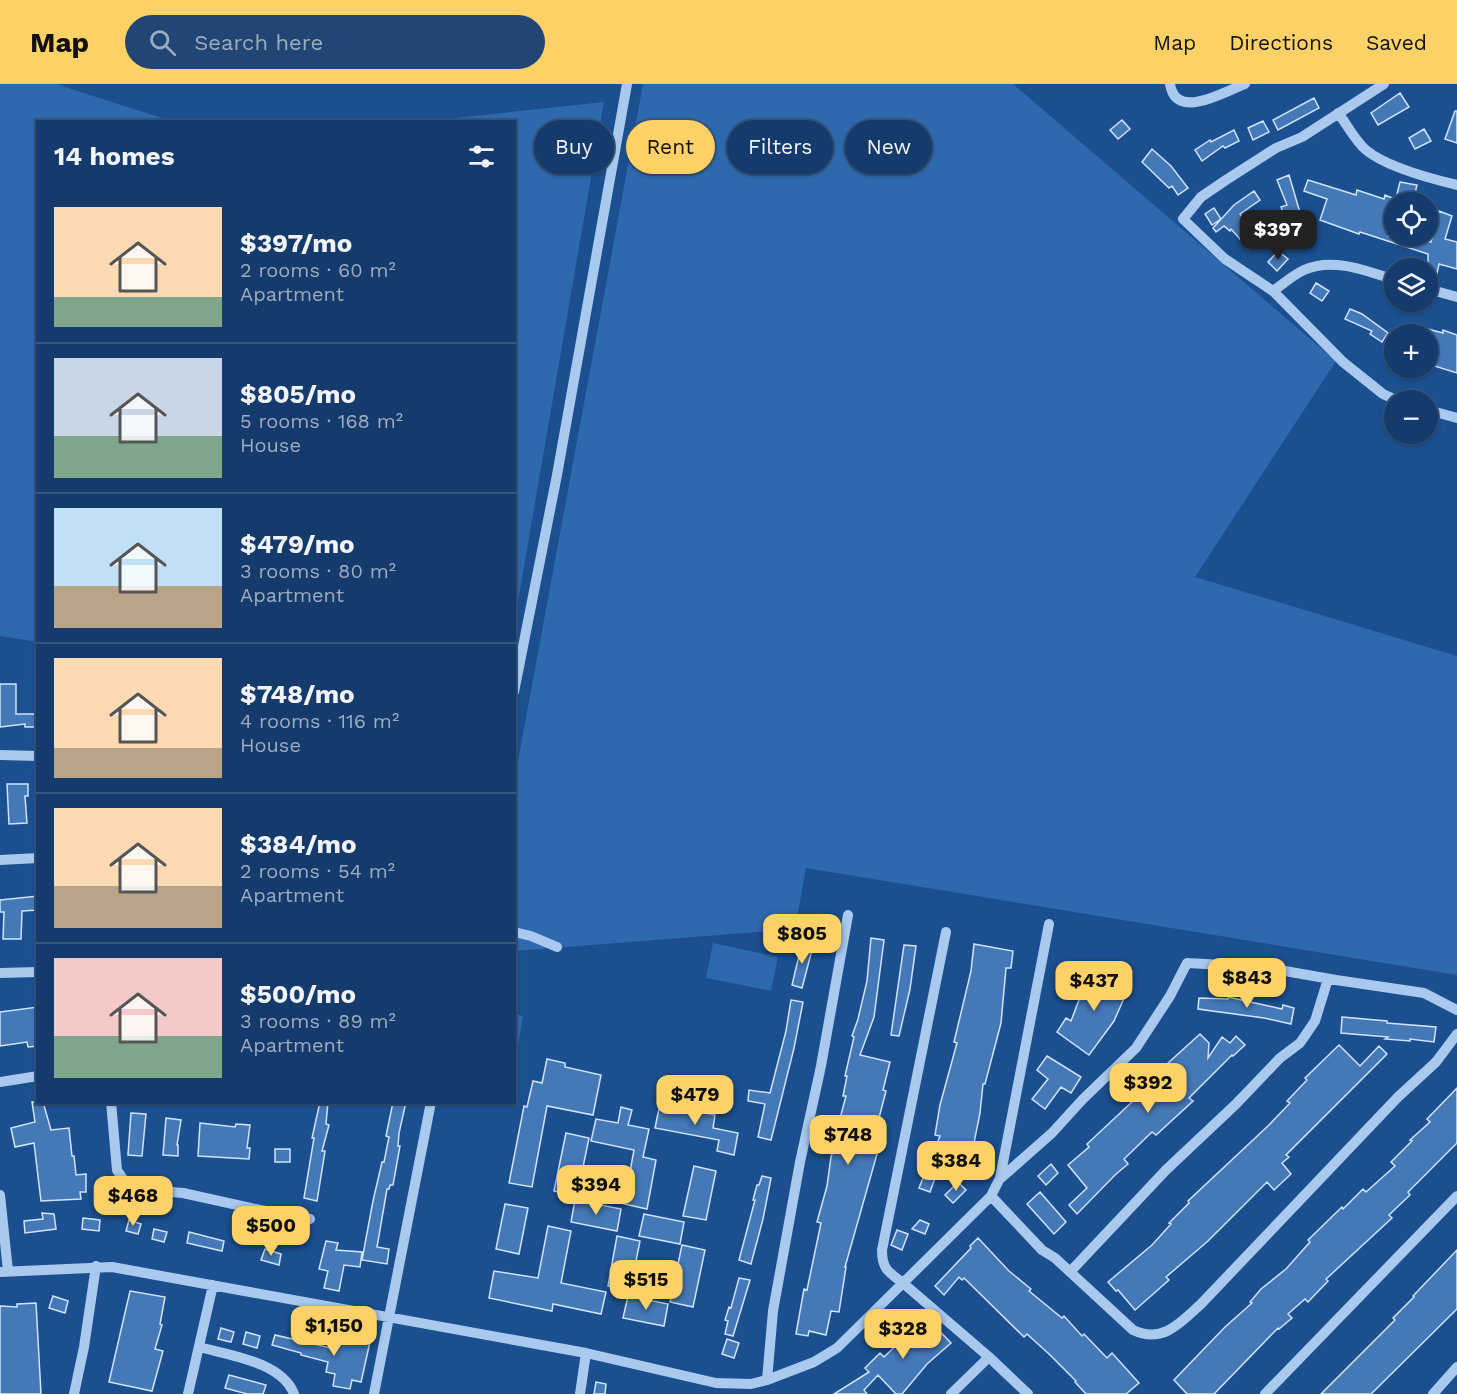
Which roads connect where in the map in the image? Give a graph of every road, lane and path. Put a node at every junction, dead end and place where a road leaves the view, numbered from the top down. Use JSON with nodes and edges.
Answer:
{"nodes":[{"id":1,"x":627,"y":84,"type":"edge"},
{"id":2,"x":1170,"y":84,"type":"edge"},
{"id":3,"x":1245,"y":84,"type":"edge"},
{"id":4,"x":1384,"y":84,"type":"edge"},
{"id":5,"x":1338,"y":113,"type":"junction"},
{"id":6,"x":1457,"y":184,"type":"edge"},
{"id":7,"x":1384,"y":277,"type":"edge"},
{"id":8,"x":1273,"y":291,"type":"junction"},
{"id":9,"x":1438,"y":292,"type":"edge"},
{"id":10,"x":1457,"y":297,"type":"edge"},
{"id":11,"x":1384,"y":394,"type":"edge"},
{"id":12,"x":1438,"y":413,"type":"edge"},
{"id":13,"x":1457,"y":418,"type":"edge"},
{"id":14,"x":516,"y":682,"type":"edge"},
{"id":15,"x":0,"y":755,"type":"edge"},
{"id":16,"x":36,"y":756,"type":"edge"},
{"id":17,"x":36,"y":858,"type":"edge"},
{"id":18,"x":0,"y":860,"type":"edge"},
{"id":19,"x":848,"y":915,"type":"dead end"},
{"id":20,"x":1048,"y":924,"type":"dead end"},
{"id":21,"x":516,"y":932,"type":"edge"},
{"id":22,"x":946,"y":932,"type":"dead end"},
{"id":23,"x":557,"y":947,"type":"dead end"},
{"id":24,"x":36,"y":972,"type":"edge"},
{"id":25,"x":0,"y":973,"type":"edge"},
{"id":26,"x":1328,"y":979,"type":"junction"},
{"id":27,"x":1457,"y":1010,"type":"edge"},
{"id":28,"x":1457,"y":1034,"type":"edge"},
{"id":29,"x":36,"y":1076,"type":"edge"},
{"id":30,"x":0,"y":1082,"type":"edge"},
{"id":31,"x":111,"y":1104,"type":"edge"},
{"id":32,"x":431,"y":1104,"type":"edge"},
{"id":33,"x":1000,"y":1178,"type":"junction"},
{"id":34,"x":0,"y":1195,"type":"edge"},
{"id":35,"x":991,"y":1196,"type":"junction"},
{"id":36,"x":1457,"y":1196,"type":"edge"},
{"id":37,"x":310,"y":1218,"type":"dead end"},
{"id":38,"x":96,"y":1266,"type":"junction"},
{"id":39,"x":4,"y":1271,"type":"edge"},
{"id":40,"x":1070,"y":1272,"type":"junction"},
{"id":41,"x":903,"y":1283,"type":"junction"},
{"id":42,"x":213,"y":1285,"type":"junction"},
{"id":43,"x":390,"y":1317,"type":"junction"},
{"id":44,"x":199,"y":1347,"type":"junction"},
{"id":45,"x":586,"y":1353,"type":"junction"},
{"id":46,"x":989,"y":1357,"type":"junction"},
{"id":47,"x":1457,"y":1367,"type":"edge"},
{"id":48,"x":767,"y":1380,"type":"junction"},
{"id":49,"x":74,"y":1394,"type":"edge"},
{"id":50,"x":188,"y":1394,"type":"edge"},
{"id":51,"x":294,"y":1394,"type":"edge"},
{"id":52,"x":374,"y":1394,"type":"edge"},
{"id":53,"x":580,"y":1394,"type":"edge"},
{"id":54,"x":951,"y":1394,"type":"edge"},
{"id":55,"x":1028,"y":1394,"type":"edge"},
{"id":56,"x":1264,"y":1394,"type":"edge"},
{"id":57,"x":1433,"y":1394,"type":"edge"}],
"edges":[{"from":1,"to":14,"type":"street"},
{"from":2,"to":3,"type":"street"},
{"from":4,"to":5,"type":"street"},
{"from":5,"to":6,"type":"street"},
{"from":5,"to":8,"type":"street"},
{"from":7,"to":8,"type":"street"},
{"from":8,"to":11,"type":"street"},
{"from":9,"to":10,"type":"street"},
{"from":12,"to":13,"type":"street"},
{"from":15,"to":16,"type":"street"},
{"from":17,"to":18,"type":"street"},
{"from":19,"to":48,"type":"street"},
{"from":20,"to":33,"type":"street"},
{"from":21,"to":23,"type":"street"},
{"from":22,"to":41,"type":"street"},
{"from":24,"to":25,"type":"street"},
{"from":26,"to":27,"type":"street"},
{"from":26,"to":33,"type":"street"},
{"from":26,"to":40,"type":"street"},
{"from":28,"to":40,"type":"street"},
{"from":29,"to":30,"type":"street"},
{"from":31,"to":37,"type":"street"},
{"from":32,"to":43,"type":"street"},
{"from":33,"to":35,"type":"street"},
{"from":34,"to":39,"type":"street"},
{"from":35,"to":40,"type":"street"},
{"from":35,"to":41,"type":"street"},
{"from":36,"to":56,"type":"street"},
{"from":38,"to":39,"type":"street"},
{"from":38,"to":42,"type":"street"},
{"from":38,"to":49,"type":"street"},
{"from":41,"to":46,"type":"street"},
{"from":41,"to":48,"type":"street"},
{"from":42,"to":43,"type":"street"},
{"from":42,"to":44,"type":"street"},
{"from":43,"to":45,"type":"street"},
{"from":43,"to":52,"type":"street"},
{"from":44,"to":50,"type":"street"},
{"from":44,"to":51,"type":"street"},
{"from":45,"to":48,"type":"street"},
{"from":45,"to":53,"type":"street"},
{"from":46,"to":54,"type":"street"},
{"from":46,"to":55,"type":"street"},
{"from":47,"to":57,"type":"street"}]}
